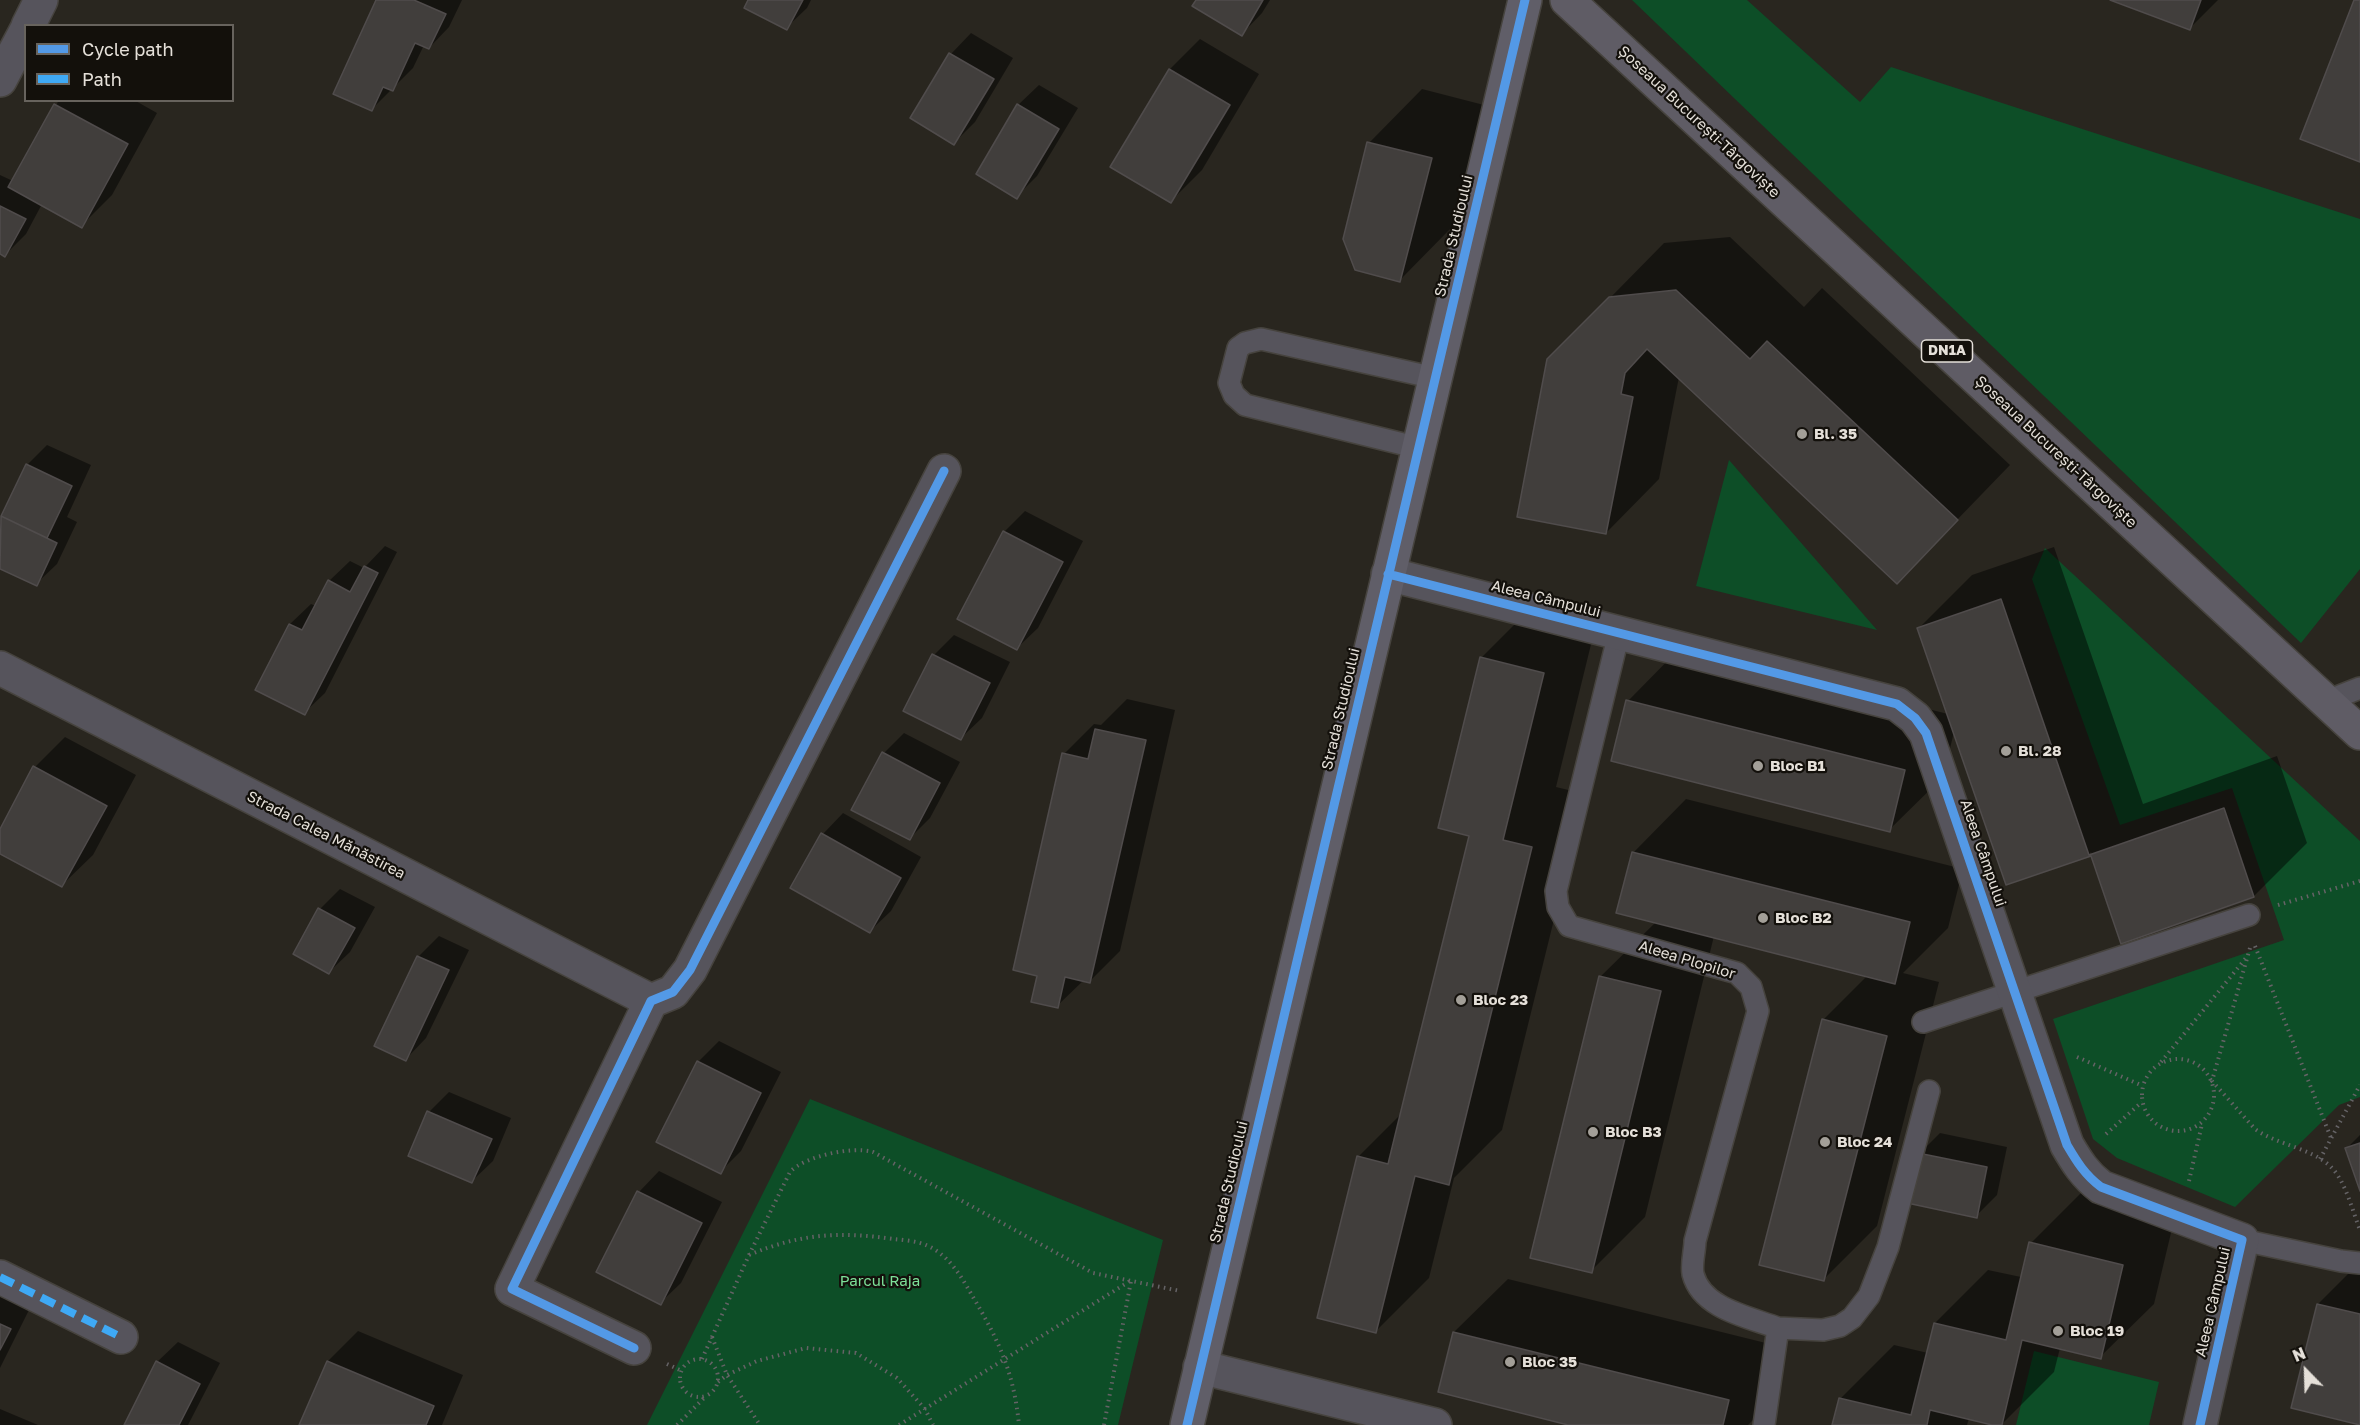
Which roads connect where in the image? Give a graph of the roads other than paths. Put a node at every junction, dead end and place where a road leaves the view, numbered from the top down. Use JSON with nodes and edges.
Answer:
{"nodes":[{"id":1,"x":41,"y":0,"type":"edge"},
{"id":2,"x":1525,"y":0,"type":"edge"},
{"id":3,"x":1567,"y":0,"type":"edge"},
{"id":4,"x":29,"y":24,"type":"edge"},
{"id":5,"x":24,"y":35,"type":"edge"},
{"id":6,"x":0,"y":80,"type":"edge"},
{"id":7,"x":1435,"y":378,"type":"junction"},
{"id":8,"x":1419,"y":448,"type":"junction"},
{"id":9,"x":944,"y":471,"type":"dead end"},
{"id":10,"x":1388,"y":574,"type":"junction"},
{"id":11,"x":1619,"y":633,"type":"junction"},
{"id":12,"x":0,"y":668,"type":"edge"},
{"id":13,"x":2360,"y":688,"type":"edge"},
{"id":14,"x":2327,"y":701,"type":"junction"},
{"id":15,"x":2360,"y":733,"type":"edge"},
{"id":16,"x":2248,"y":915,"type":"road end"},
{"id":17,"x":2014,"y":992,"type":"junction"},
{"id":18,"x":651,"y":1001,"type":"junction"},
{"id":19,"x":1923,"y":1022,"type":"dead end"},
{"id":20,"x":1929,"y":1091,"type":"dead end"},
{"id":21,"x":2242,"y":1240,"type":"junction"},
{"id":22,"x":2360,"y":1263,"type":"edge"},
{"id":23,"x":0,"y":1277,"type":"edge"},
{"id":24,"x":1778,"y":1328,"type":"junction"},
{"id":25,"x":122,"y":1337,"type":"dead end"},
{"id":26,"x":634,"y":1348,"type":"dead end"},
{"id":27,"x":1200,"y":1367,"type":"junction"},
{"id":28,"x":1186,"y":1425,"type":"edge"},
{"id":29,"x":1435,"y":1425,"type":"edge"},
{"id":30,"x":1764,"y":1425,"type":"edge"},
{"id":31,"x":2200,"y":1425,"type":"edge"}],
"edges":[{"from":1,"to":4,"type":"street"},
{"from":2,"to":7,"type":"street","name":"Strada Studioului"},
{"from":3,"to":14,"type":"main road","name":"Șoseaua București-Târgoviște","number":"DN1A"},
{"from":5,"to":6,"type":"street"},
{"from":7,"to":8,"type":"street","name":"Strada Studioului"},
{"from":7,"to":8,"type":"lane"},
{"from":8,"to":10,"type":"street","name":"Strada Studioului"},
{"from":9,"to":18,"type":"street"},
{"from":10,"to":11,"type":"street","name":"Aleea Câmpului"},
{"from":10,"to":27,"type":"street","name":"Strada Studioului"},
{"from":11,"to":17,"type":"street","name":"Aleea Câmpului"},
{"from":11,"to":24,"type":"lane","name":"Aleea Plopilor"},
{"from":12,"to":18,"type":"street","name":"Strada Calea Mănăstirea"},
{"from":13,"to":14,"type":"lane"},
{"from":14,"to":15,"type":"main road","name":"Șoseaua București-Târgoviște","number":"DN1A"},
{"from":16,"to":17,"type":"lane"},
{"from":17,"to":19,"type":"lane"},
{"from":17,"to":21,"type":"street","name":"Aleea Câmpului"},
{"from":18,"to":26,"type":"street"},
{"from":20,"to":24,"type":"lane","name":"Aleea Plopilor"},
{"from":21,"to":22,"type":"lane"},
{"from":21,"to":31,"type":"street","name":"Aleea Câmpului"},
{"from":23,"to":25,"type":"street"},
{"from":24,"to":30,"type":"lane"},
{"from":27,"to":28,"type":"street","name":"Strada Studioului"},
{"from":27,"to":29,"type":"street"}]}
